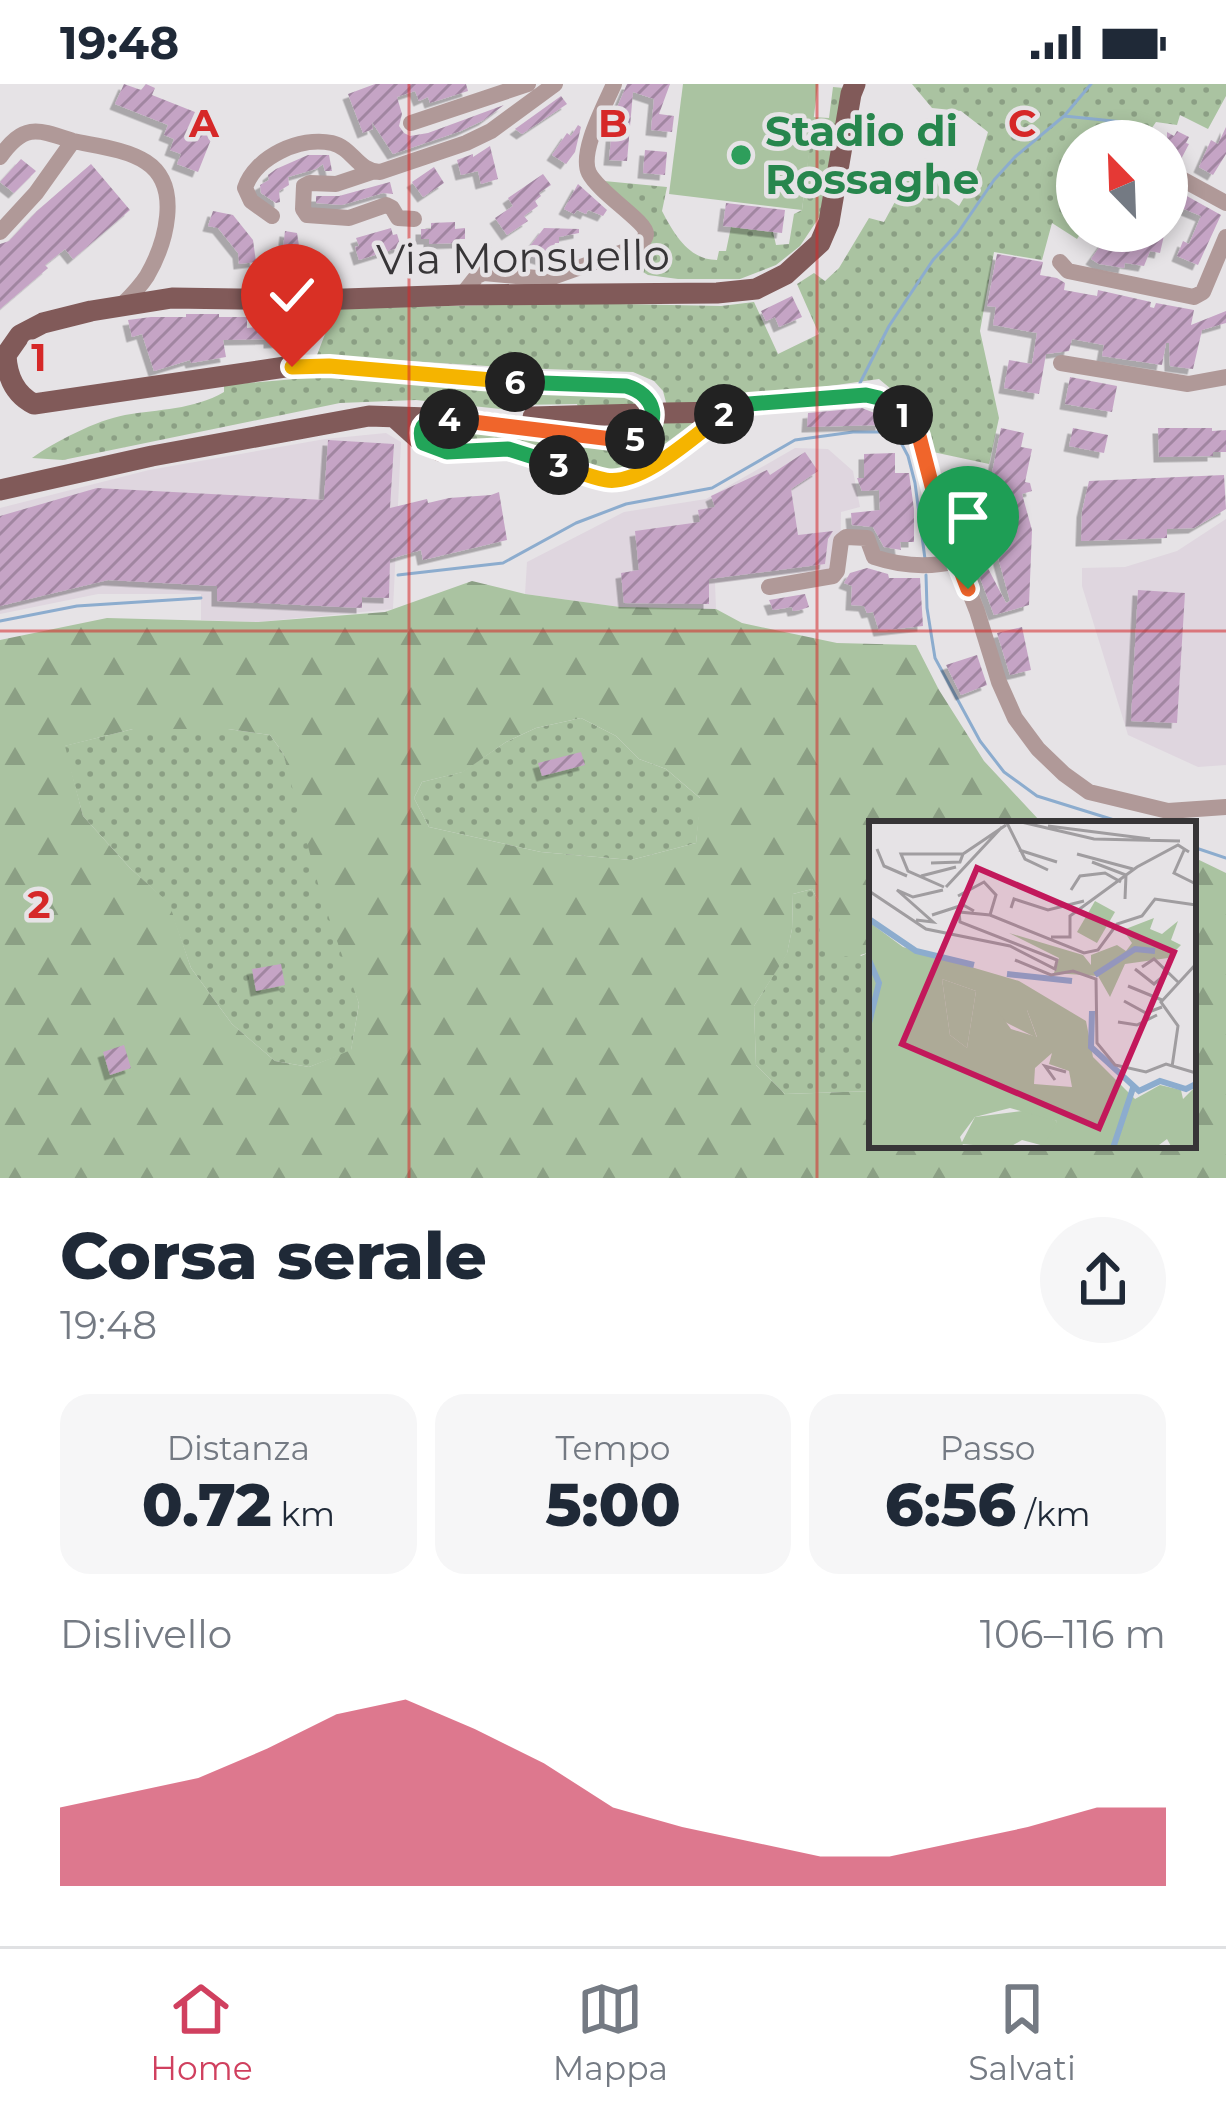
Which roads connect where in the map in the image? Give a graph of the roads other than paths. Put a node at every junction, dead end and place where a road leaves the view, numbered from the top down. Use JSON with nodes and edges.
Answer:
{"nodes":[{"id":1,"x":528,"y":84,"type":"edge"},
{"id":2,"x":555,"y":84,"type":"edge"},
{"id":3,"x":614,"y":84,"type":"edge"},
{"id":4,"x":855,"y":84,"type":"edge"},
{"id":5,"x":411,"y":123,"type":"dead end"},
{"id":6,"x":73,"y":140,"type":"junction"},
{"id":7,"x":0,"y":157,"type":"edge"},
{"id":8,"x":372,"y":172,"type":"junction"},
{"id":9,"x":1188,"y":182,"type":"edge"},
{"id":10,"x":1226,"y":203,"type":"edge"},
{"id":11,"x":272,"y":216,"type":"dead end"},
{"id":12,"x":415,"y":220,"type":"dead end"},
{"id":13,"x":0,"y":232,"type":"edge"},
{"id":14,"x":1226,"y":237,"type":"edge"},
{"id":15,"x":156,"y":257,"type":"junction"},
{"id":16,"x":1060,"y":262,"type":"dead end"},
{"id":17,"x":462,"y":295,"type":"junction"},
{"id":18,"x":172,"y":298,"type":"junction"},
{"id":19,"x":122,"y":305,"type":"junction"},
{"id":20,"x":1061,"y":363,"type":"dead end"},
{"id":21,"x":1226,"y":376,"type":"edge"},
{"id":22,"x":727,"y":412,"type":"junction"},
{"id":23,"x":393,"y":417,"type":"junction"},
{"id":24,"x":425,"y":418,"type":"junction"},
{"id":25,"x":454,"y":419,"type":"junction"},
{"id":26,"x":423,"y":443,"type":"junction"},
{"id":27,"x":561,"y":465,"type":"joint"},
{"id":28,"x":0,"y":490,"type":"edge"},
{"id":29,"x":949,"y":563,"type":"junction"},
{"id":30,"x":769,"y":587,"type":"dead end"},
{"id":31,"x":1226,"y":807,"type":"edge"}],
"edges":[{"from":1,"to":5,"type":"street"},
{"from":2,"to":8,"type":"street"},
{"from":3,"to":17,"type":"street"},
{"from":4,"to":17,"type":"main road","name":"Via Monsuello"},
{"from":6,"to":7,"type":"street"},
{"from":6,"to":13,"type":"street"},
{"from":6,"to":15,"type":"street"},
{"from":8,"to":11,"type":"street"},
{"from":8,"to":12,"type":"street"},
{"from":9,"to":10,"type":"street"},
{"from":14,"to":16,"type":"street"},
{"from":15,"to":18,"type":"street"},
{"from":15,"to":19,"type":"street"},
{"from":17,"to":18,"type":"main road","name":"Via Monsuello"},
{"from":18,"to":19,"type":"main road","name":"Via Monsuello"},
{"from":19,"to":25,"type":"main road","name":"Via Monsuello"},
{"from":20,"to":21,"type":"street"},
{"from":22,"to":25,"type":"main road"},
{"from":22,"to":27,"type":"street"},
{"from":22,"to":29,"type":"street"},
{"from":23,"to":24,"type":"main road","name":"Via Monsuello"},
{"from":23,"to":26,"type":"main road"},
{"from":23,"to":28,"type":"main road","name":"Via Monsuello"},
{"from":24,"to":25,"type":"main road","name":"Via Monsuello"},
{"from":24,"to":26,"type":"main road"},
{"from":26,"to":27,"type":"main road"},
{"from":29,"to":30,"type":"street"},
{"from":29,"to":31,"type":"street"}]}
